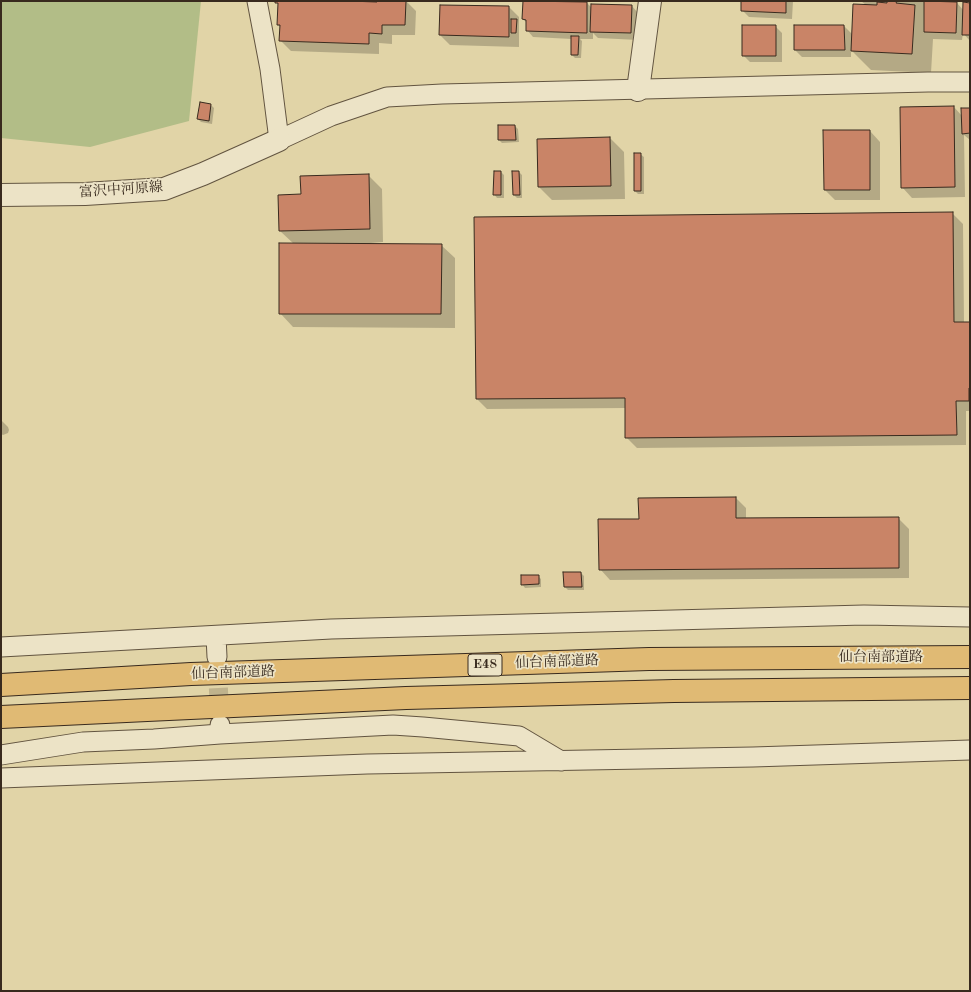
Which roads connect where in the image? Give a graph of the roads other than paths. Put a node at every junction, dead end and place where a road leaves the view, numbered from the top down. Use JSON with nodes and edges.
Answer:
{"nodes":[{"id":1,"x":257,"y":1,"type":"edge"},
{"id":2,"x":650,"y":1,"type":"edge"},
{"id":3,"x":970,"y":82,"type":"edge"},
{"id":4,"x":638,"y":90,"type":"junction"},
{"id":5,"x":279,"y":140,"type":"junction"},
{"id":6,"x":1,"y":195,"type":"edge"},
{"id":7,"x":970,"y":617,"type":"edge"},
{"id":8,"x":216,"y":636,"type":"junction"},
{"id":9,"x":1,"y":647,"type":"edge"},
{"id":10,"x":217,"y":657,"type":"tunnel mouth"},
{"id":11,"x":970,"y":657,"type":"edge"},
{"id":12,"x":1,"y":685,"type":"edge"},
{"id":13,"x":970,"y":688,"type":"edge"},
{"id":14,"x":1,"y":717,"type":"edge"},
{"id":15,"x":970,"y":750,"type":"edge"},
{"id":16,"x":1,"y":755,"type":"edge"},
{"id":17,"x":561,"y":760,"type":"junction"},
{"id":18,"x":1,"y":778,"type":"edge"}],
"edges":[{"from":1,"to":5,"type":"street"},
{"from":2,"to":4,"type":"street"},
{"from":3,"to":4,"type":"street"},
{"from":4,"to":5,"type":"street"},
{"from":5,"to":6,"type":"street","name":"富沢中河原線"},
{"from":7,"to":8,"type":"street"},
{"from":8,"to":9,"type":"street"},
{"from":8,"to":10,"type":"street"},
{"from":11,"to":12,"type":"highway","name":"仙台南部道路","number":"E48"},
{"from":13,"to":14,"type":"highway","number":"E48"},
{"from":15,"to":17,"type":"street"},
{"from":16,"to":17,"type":"street"},
{"from":17,"to":18,"type":"street"}]}
